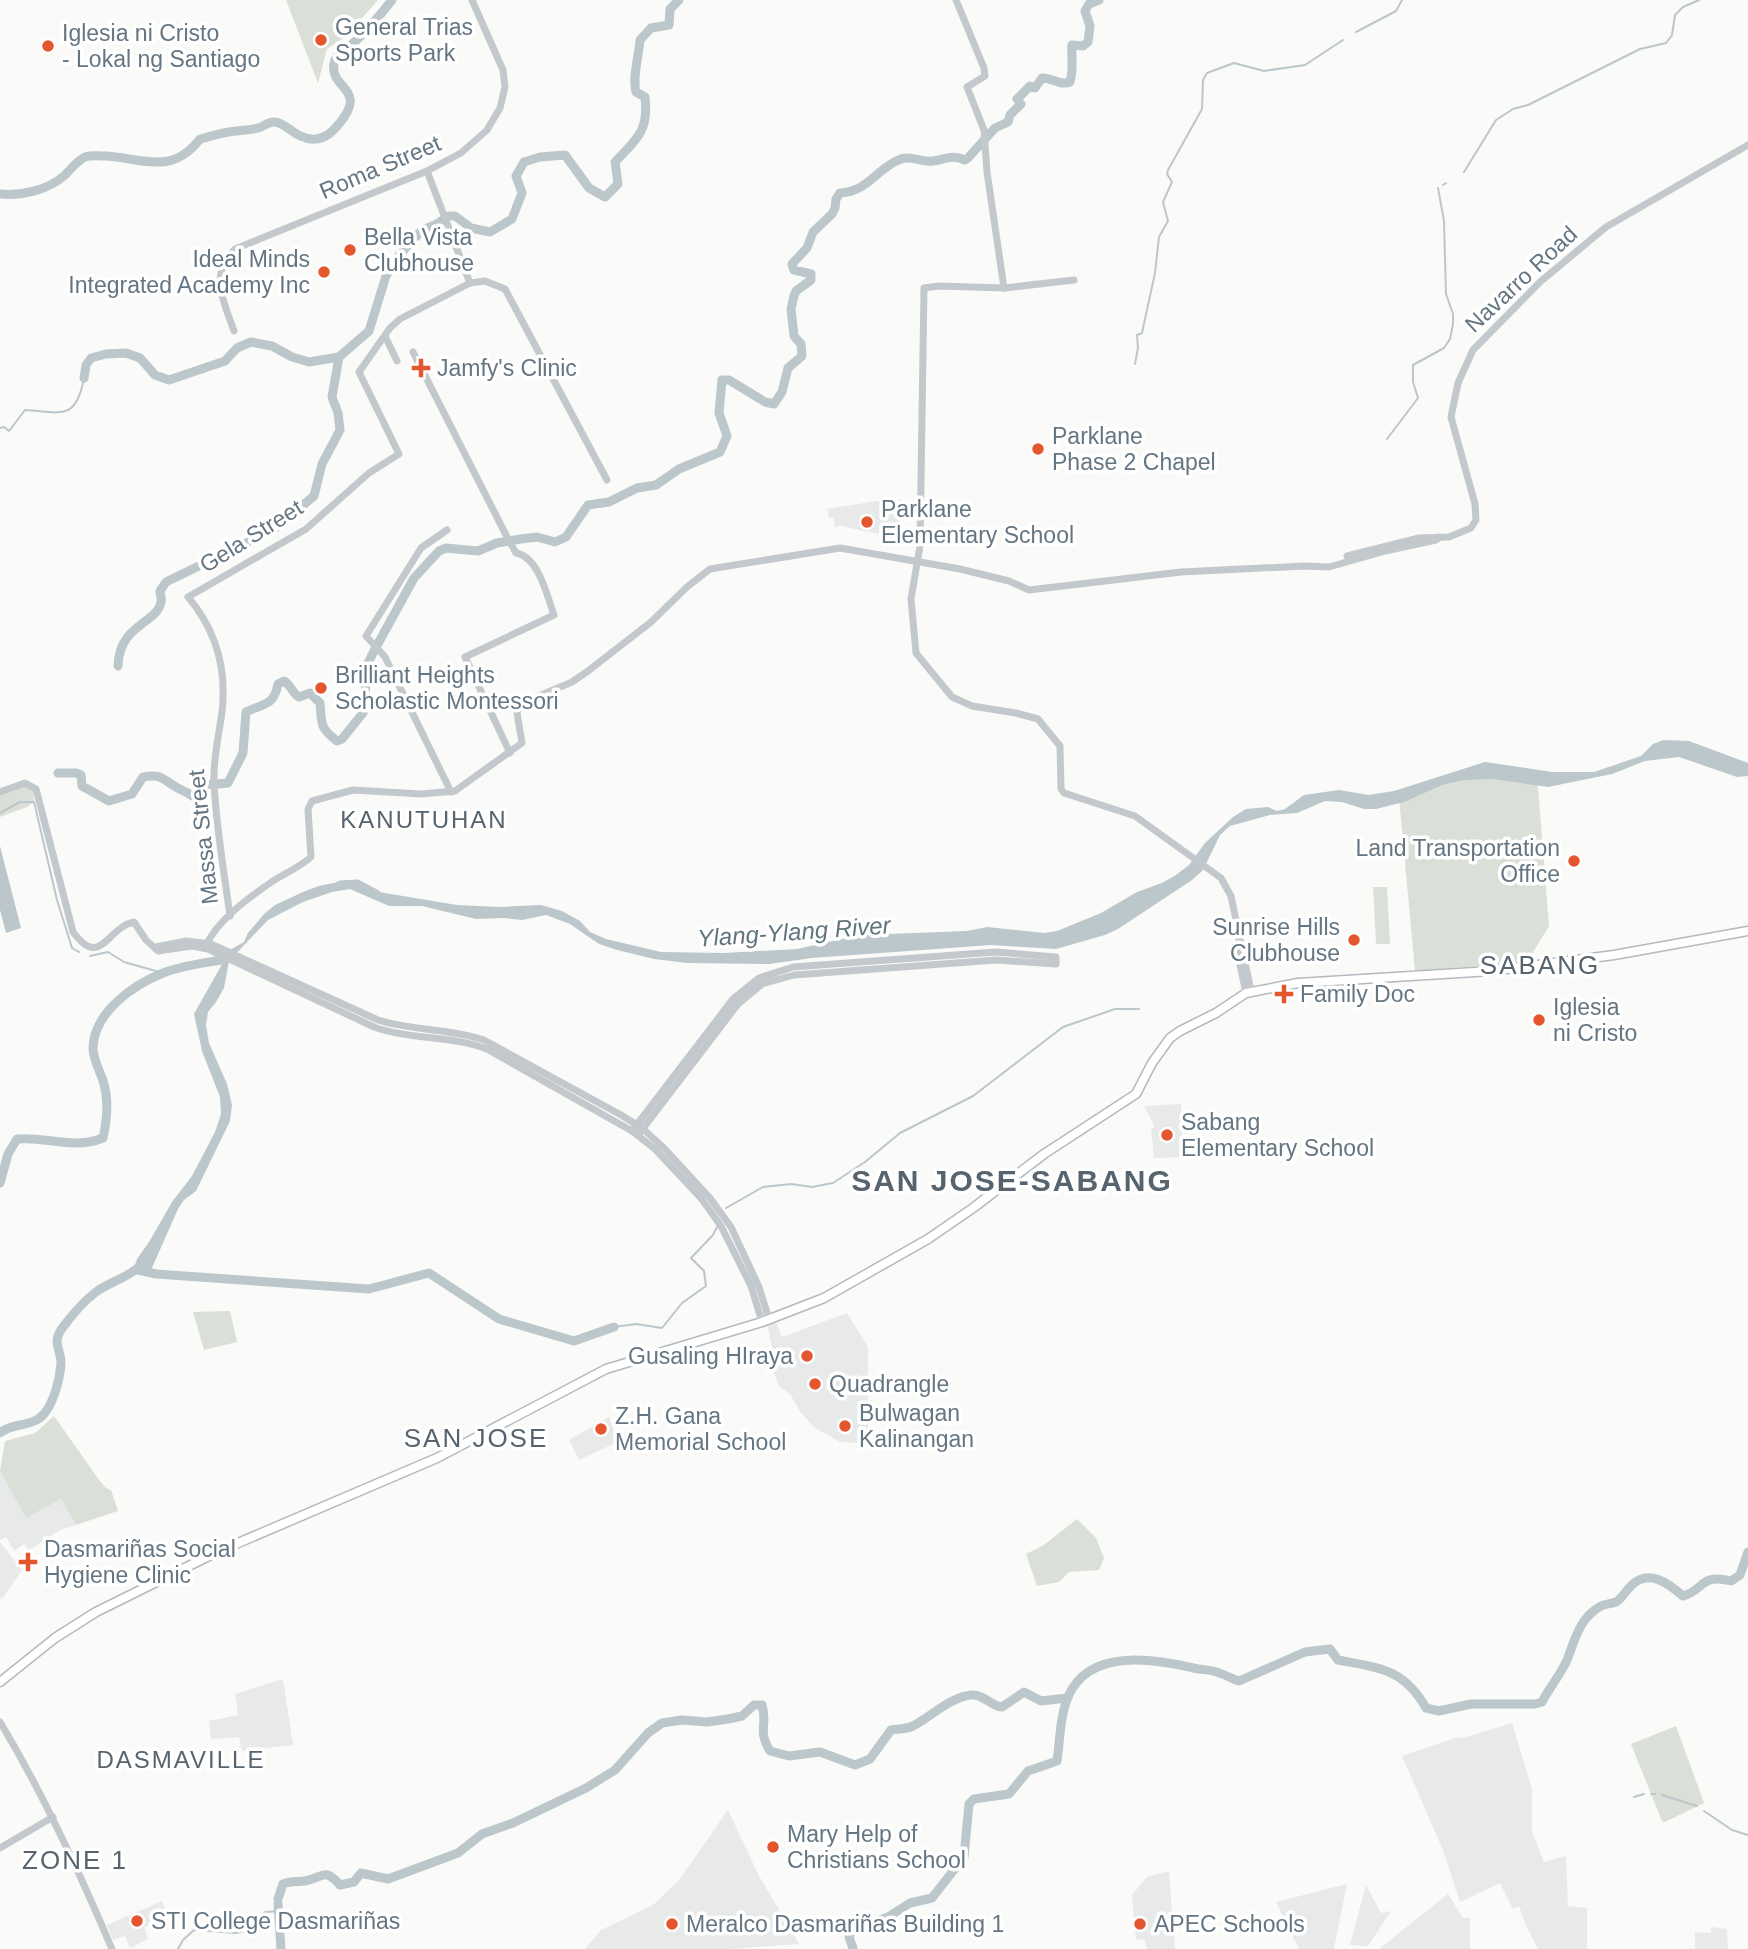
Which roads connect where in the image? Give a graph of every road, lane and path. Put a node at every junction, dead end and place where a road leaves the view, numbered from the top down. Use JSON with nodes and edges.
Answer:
{"nodes":[{"id":1,"x":472,"y":0,"type":"edge"},
{"id":2,"x":956,"y":0,"type":"edge"},
{"id":3,"x":1748,"y":145,"type":"edge"},
{"id":4,"x":427,"y":171,"type":"junction"},
{"id":5,"x":1074,"y":280,"type":"dead end"},
{"id":6,"x":470,"y":283,"type":"junction"},
{"id":7,"x":1004,"y":288,"type":"junction"},
{"id":8,"x":234,"y":331,"type":"dead end"},
{"id":9,"x":385,"y":335,"type":"junction"},
{"id":10,"x":413,"y":352,"type":"dead end"},
{"id":11,"x":397,"y":361,"type":"dead end"},
{"id":12,"x":607,"y":480,"type":"dead end"},
{"id":13,"x":447,"y":530,"type":"dead end"},
{"id":14,"x":916,"y":563,"type":"junction"},
{"id":15,"x":188,"y":597,"type":"joint"},
{"id":16,"x":510,"y":753,"type":"junction"},
{"id":17,"x":0,"y":792,"type":"edge"},
{"id":18,"x":451,"y":792,"type":"junction"},
{"id":19,"x":230,"y":916,"type":"junction"},
{"id":20,"x":1748,"y":931,"type":"edge"},
{"id":21,"x":209,"y":947,"type":"junction"},
{"id":22,"x":1249,"y":992,"type":"junction"},
{"id":23,"x":637,"y":1129,"type":"junction"},
{"id":24,"x":766,"y":1321,"type":"junction"},
{"id":25,"x":0,"y":1682,"type":"edge"},
{"id":26,"x":0,"y":1722,"type":"edge"},
{"id":27,"x":53,"y":1816,"type":"junction"},
{"id":28,"x":0,"y":1848,"type":"edge"},
{"id":29,"x":112,"y":1949,"type":"edge"}],
"edges":[{"from":1,"to":4,"type":"street","name":"Roma Street"},
{"from":2,"to":7,"type":"street"},
{"from":3,"to":14,"type":"street","name":"Navarro Road"},
{"from":4,"to":6,"type":"street"},
{"from":4,"to":8,"type":"street","name":"Roma Street"},
{"from":5,"to":7,"type":"street"},
{"from":6,"to":9,"type":"street"},
{"from":6,"to":12,"type":"street"},
{"from":7,"to":14,"type":"street"},
{"from":9,"to":11,"type":"street"},
{"from":9,"to":15,"type":"street","name":"Gela Street"},
{"from":10,"to":16,"type":"street"},
{"from":13,"to":18,"type":"street"},
{"from":14,"to":16,"type":"street"},
{"from":14,"to":22,"type":"street"},
{"from":15,"to":19,"type":"street","name":"Massa Street"},
{"from":16,"to":18,"type":"street"},
{"from":17,"to":21,"type":"street"},
{"from":18,"to":19,"type":"street"},
{"from":19,"to":21,"type":"street"},
{"from":20,"to":22,"type":"main road"},
{"from":21,"to":23,"type":"street"},
{"from":22,"to":24,"type":"main road"},
{"from":23,"to":23,"type":"street"},
{"from":23,"to":24,"type":"street"},
{"from":24,"to":25,"type":"main road"},
{"from":26,"to":27,"type":"street"},
{"from":27,"to":28,"type":"street"},
{"from":27,"to":29,"type":"street"}]}
